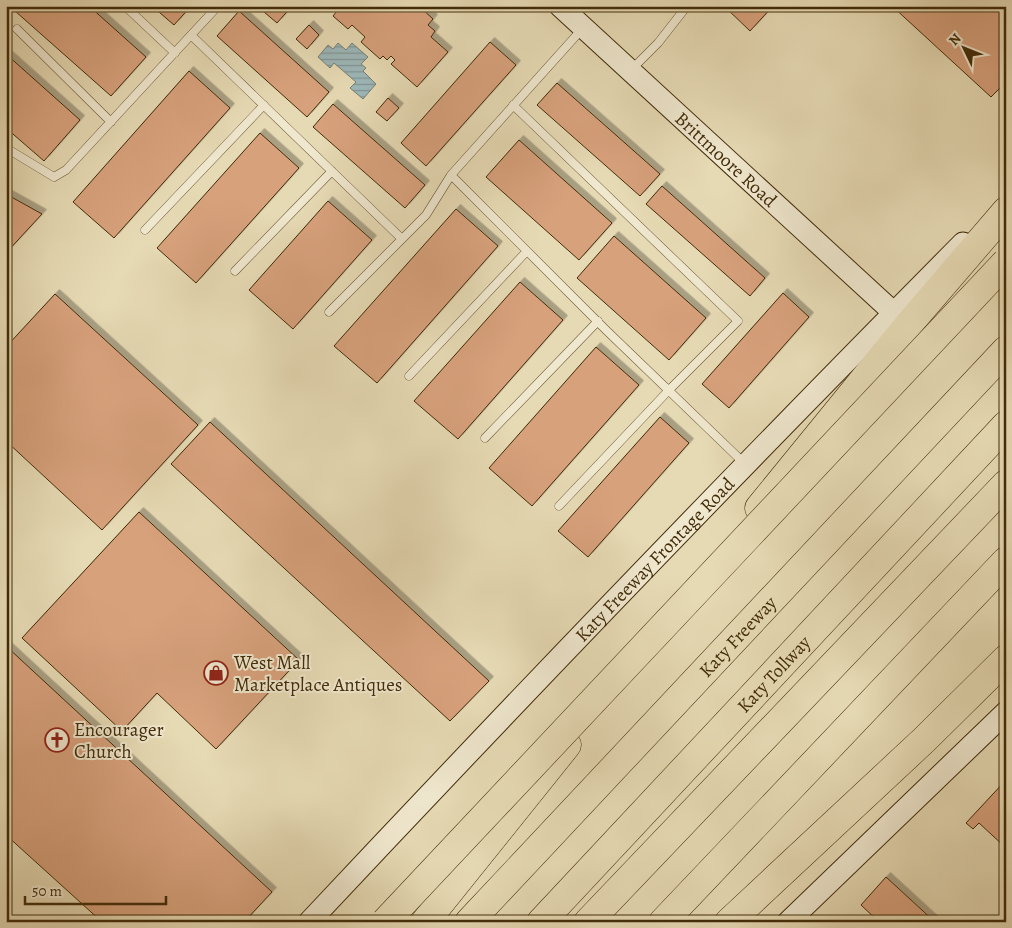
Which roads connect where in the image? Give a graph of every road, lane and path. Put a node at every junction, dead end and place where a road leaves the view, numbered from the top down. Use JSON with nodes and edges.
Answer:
{"nodes":[{"id":1,"x":125,"y":6,"type":"edge"},
{"id":2,"x":218,"y":6,"type":"edge"},
{"id":3,"x":560,"y":6,"type":"edge"},
{"id":4,"x":687,"y":6,"type":"edge"},
{"id":5,"x":583,"y":28,"type":"junction"},
{"id":6,"x":17,"y":29,"type":"dead end"},
{"id":7,"x":192,"y":35,"type":"junction"},
{"id":8,"x":174,"y":53,"type":"junction"},
{"id":9,"x":630,"y":71,"type":"junction"},
{"id":10,"x":264,"y":105,"type":"junction"},
{"id":11,"x":514,"y":105,"type":"junction"},
{"id":12,"x":111,"y":122,"type":"junction"},
{"id":13,"x":6,"y":148,"type":"edge"},
{"id":14,"x":332,"y":171,"type":"junction"},
{"id":15,"x":450,"y":175,"type":"junction"},
{"id":16,"x":1006,"y":200,"type":"edge"},
{"id":17,"x":1006,"y":211,"type":"edge"},
{"id":18,"x":145,"y":230,"type":"dead end"},
{"id":19,"x":402,"y":239,"type":"junction"},
{"id":20,"x":527,"y":251,"type":"junction"},
{"id":21,"x":1006,"y":262,"type":"edge"},
{"id":22,"x":235,"y":272,"type":"dead end"},
{"id":23,"x":329,"y":312,"type":"dead end"},
{"id":24,"x":894,"y":313,"type":"junction"},
{"id":25,"x":598,"y":322,"type":"junction"},
{"id":26,"x":1006,"y":350,"type":"edge"},
{"id":27,"x":409,"y":376,"type":"dead end"},
{"id":28,"x":669,"y":390,"type":"junction"},
{"id":29,"x":1006,"y":425,"type":"edge"},
{"id":30,"x":485,"y":438,"type":"dead end"},
{"id":31,"x":746,"y":464,"type":"junction"},
{"id":32,"x":1006,"y":484,"type":"edge"},
{"id":33,"x":559,"y":506,"type":"dead end"},
{"id":34,"x":1006,"y":561,"type":"edge"},
{"id":35,"x":1006,"y":659,"type":"edge"},
{"id":36,"x":1006,"y":712,"type":"edge"},
{"id":37,"x":309,"y":922,"type":"edge"},
{"id":38,"x":385,"y":922,"type":"edge"},
{"id":39,"x":425,"y":922,"type":"edge"},
{"id":40,"x":469,"y":922,"type":"edge"},
{"id":41,"x":542,"y":922,"type":"edge"},
{"id":42,"x":588,"y":922,"type":"edge"},
{"id":43,"x":663,"y":922,"type":"edge"},
{"id":44,"x":729,"y":922,"type":"edge"},
{"id":45,"x":788,"y":922,"type":"edge"}],
"edges":[{"from":1,"to":8,"type":"lane"},
{"from":2,"to":7,"type":"lane"},
{"from":3,"to":5,"type":"main road","name":"Brittmoore Road"},
{"from":4,"to":9,"type":"lane"},
{"from":5,"to":9,"type":"main road","name":"Brittmoore Road"},
{"from":5,"to":11,"type":"lane"},
{"from":6,"to":12,"type":"lane"},
{"from":7,"to":8,"type":"lane"},
{"from":7,"to":10,"type":"lane"},
{"from":8,"to":12,"type":"lane"},
{"from":9,"to":24,"type":"main road","name":"Brittmoore Road"},
{"from":10,"to":14,"type":"lane"},
{"from":10,"to":18,"type":"lane"},
{"from":11,"to":15,"type":"lane"},
{"from":11,"to":28,"type":"lane"},
{"from":12,"to":13,"type":"lane"},
{"from":14,"to":19,"type":"lane"},
{"from":14,"to":22,"type":"lane"},
{"from":15,"to":19,"type":"lane"},
{"from":15,"to":20,"type":"lane"},
{"from":16,"to":24,"type":"main road","name":"Katy Freeway Frontage Road"},
{"from":17,"to":39,"type":"highway"},
{"from":19,"to":23,"type":"lane"},
{"from":20,"to":25,"type":"lane"},
{"from":20,"to":27,"type":"lane"},
{"from":21,"to":38,"type":"highway","bridge":true},
{"from":24,"to":31,"type":"main road","name":"Katy Freeway Frontage Road"},
{"from":25,"to":28,"type":"lane"},
{"from":25,"to":30,"type":"lane"},
{"from":26,"to":40,"type":"highway","name":"Katy Freeway"},
{"from":28,"to":31,"type":"lane"},
{"from":28,"to":33,"type":"lane"},
{"from":29,"to":41,"type":"highway","name":"Katy Tollway"},
{"from":31,"to":37,"type":"main road","name":"Katy Freeway Frontage Road"},
{"from":32,"to":42,"type":"highway","name":"Katy Tollway"},
{"from":34,"to":43,"type":"highway"},
{"from":35,"to":44,"type":"highway"},
{"from":36,"to":45,"type":"main road"}]}
